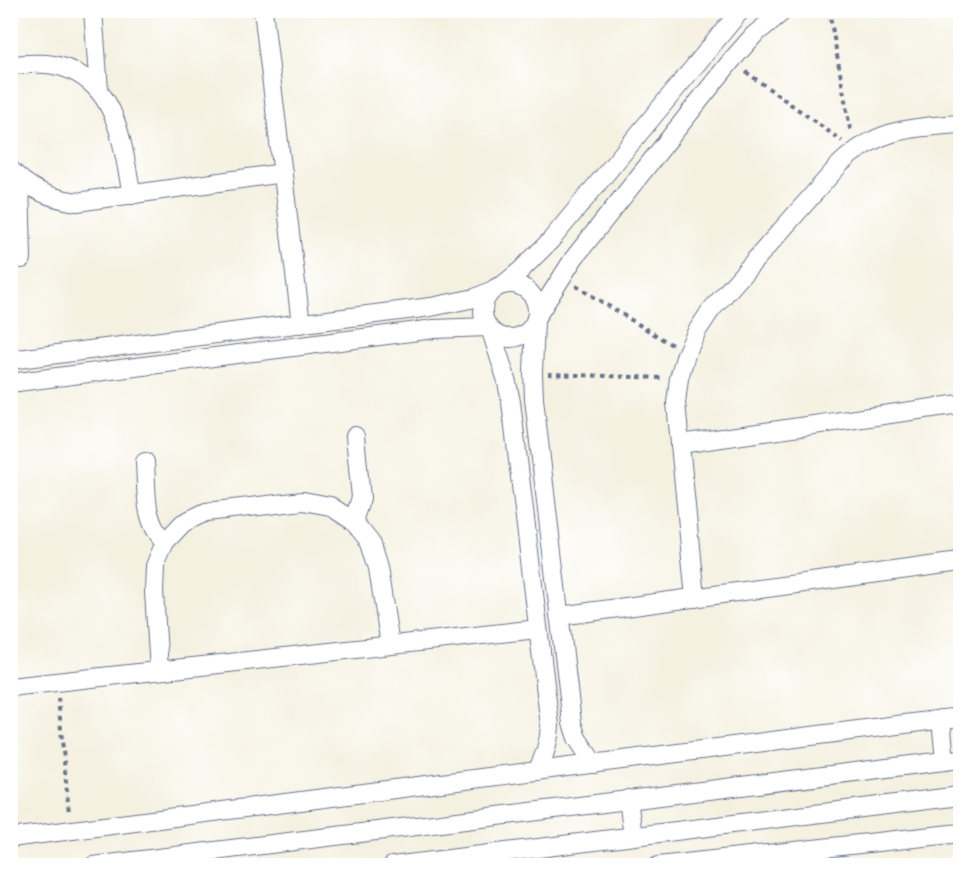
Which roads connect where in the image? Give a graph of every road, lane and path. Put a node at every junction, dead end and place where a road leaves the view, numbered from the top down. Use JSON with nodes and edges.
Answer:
{"nodes":[{"id":1,"x":93,"y":10,"type":"edge"},
{"id":2,"x":263,"y":10,"type":"edge"},
{"id":3,"x":741,"y":10,"type":"edge"},
{"id":4,"x":829,"y":10,"type":"edge"},
{"id":5,"x":784,"y":11,"type":"edge"},
{"id":6,"x":731,"y":61,"type":"junction"},
{"id":7,"x":10,"y":65,"type":"edge"},
{"id":8,"x":99,"y":90,"type":"junction"},
{"id":9,"x":960,"y":124,"type":"edge"},
{"id":10,"x":854,"y":150,"type":"junction"},
{"id":11,"x":283,"y":173,"type":"junction"},
{"id":12,"x":15,"y":174,"type":"edge"},
{"id":13,"x":132,"y":195,"type":"junction"},
{"id":14,"x":22,"y":259,"type":"dead end"},
{"id":15,"x":560,"y":276,"type":"junction"},
{"id":16,"x":499,"y":287,"type":"junction"},
{"id":17,"x":536,"y":319,"type":"junction"},
{"id":18,"x":301,"y":324,"type":"junction"},
{"id":19,"x":490,"y":329,"type":"junction"},
{"id":20,"x":686,"y":354,"type":"junction"},
{"id":21,"x":10,"y":360,"type":"edge"},
{"id":22,"x":533,"y":373,"type":"junction"},
{"id":23,"x":679,"y":378,"type":"junction"},
{"id":24,"x":10,"y":383,"type":"edge"},
{"id":25,"x":960,"y":404,"type":"edge"},
{"id":26,"x":355,"y":436,"type":"dead end"},
{"id":27,"x":680,"y":444,"type":"junction"},
{"id":28,"x":145,"y":462,"type":"dead end"},
{"id":29,"x":353,"y":521,"type":"junction"},
{"id":30,"x":165,"y":542,"type":"junction"},
{"id":31,"x":960,"y":562,"type":"edge"},
{"id":32,"x":695,"y":598,"type":"junction"},
{"id":33,"x":559,"y":616,"type":"junction"},
{"id":34,"x":538,"y":629,"type":"junction"},
{"id":35,"x":390,"y":645,"type":"junction"},
{"id":36,"x":159,"y":670,"type":"junction"},
{"id":37,"x":56,"y":682,"type":"junction"},
{"id":38,"x":10,"y":687,"type":"edge"},
{"id":39,"x":960,"y":717,"type":"edge"},
{"id":40,"x":941,"y":719,"type":"junction"},
{"id":41,"x":953,"y":760,"type":"edge"},
{"id":42,"x":594,"y":764,"type":"junction"},
{"id":43,"x":537,"y":771,"type":"junction"},
{"id":44,"x":960,"y":796,"type":"edge"},
{"id":45,"x":628,"y":799,"type":"junction"},
{"id":46,"x":71,"y":830,"type":"junction"},
{"id":47,"x":960,"y":833,"type":"edge"},
{"id":48,"x":633,"y":836,"type":"junction"},
{"id":49,"x":10,"y":838,"type":"edge"},
{"id":50,"x":499,"y":859,"type":"edge"},
{"id":51,"x":93,"y":866,"type":"edge"},
{"id":52,"x":392,"y":866,"type":"edge"},
{"id":53,"x":658,"y":866,"type":"edge"}],
"edges":[{"from":1,"to":8,"type":"street"},
{"from":2,"to":11,"type":"street"},
{"from":3,"to":16,"type":"street"},
{"from":4,"to":10,"type":"path"},
{"from":5,"to":6,"type":"street"},
{"from":6,"to":10,"type":"path"},
{"from":6,"to":15,"type":"street"},
{"from":7,"to":8,"type":"street"},
{"from":8,"to":13,"type":"street"},
{"from":9,"to":10,"type":"street"},
{"from":10,"to":20,"type":"street"},
{"from":11,"to":13,"type":"street"},
{"from":11,"to":18,"type":"street"},
{"from":12,"to":13,"type":"street"},
{"from":12,"to":14,"type":"street"},
{"from":15,"to":17,"type":"street"},
{"from":15,"to":20,"type":"path"},
{"from":16,"to":17,"type":"street"},
{"from":16,"to":18,"type":"street"},
{"from":16,"to":19,"type":"street"},
{"from":17,"to":19,"type":"street"},
{"from":17,"to":22,"type":"street"},
{"from":18,"to":21,"type":"street"},
{"from":19,"to":24,"type":"street"},
{"from":19,"to":34,"type":"street"},
{"from":20,"to":23,"type":"street"},
{"from":22,"to":23,"type":"path"},
{"from":22,"to":33,"type":"street"},
{"from":23,"to":27,"type":"street"},
{"from":25,"to":27,"type":"street"},
{"from":26,"to":29,"type":"street"},
{"from":27,"to":32,"type":"street"},
{"from":28,"to":30,"type":"street"},
{"from":29,"to":30,"type":"street"},
{"from":29,"to":35,"type":"street"},
{"from":30,"to":36,"type":"street"},
{"from":31,"to":32,"type":"street"},
{"from":32,"to":33,"type":"street"},
{"from":33,"to":42,"type":"street"},
{"from":34,"to":35,"type":"street"},
{"from":34,"to":43,"type":"street"},
{"from":35,"to":36,"type":"street"},
{"from":36,"to":37,"type":"street"},
{"from":37,"to":38,"type":"street"},
{"from":37,"to":46,"type":"path"},
{"from":39,"to":40,"type":"street"},
{"from":40,"to":41,"type":"street"},
{"from":40,"to":42,"type":"street"},
{"from":41,"to":45,"type":"street"},
{"from":42,"to":43,"type":"street"},
{"from":43,"to":46,"type":"street"},
{"from":44,"to":48,"type":"street"},
{"from":45,"to":48,"type":"street"},
{"from":45,"to":51,"type":"street"},
{"from":46,"to":49,"type":"street"},
{"from":47,"to":53,"type":"street"},
{"from":48,"to":50,"type":"street"},
{"from":50,"to":52,"type":"street"}]}
